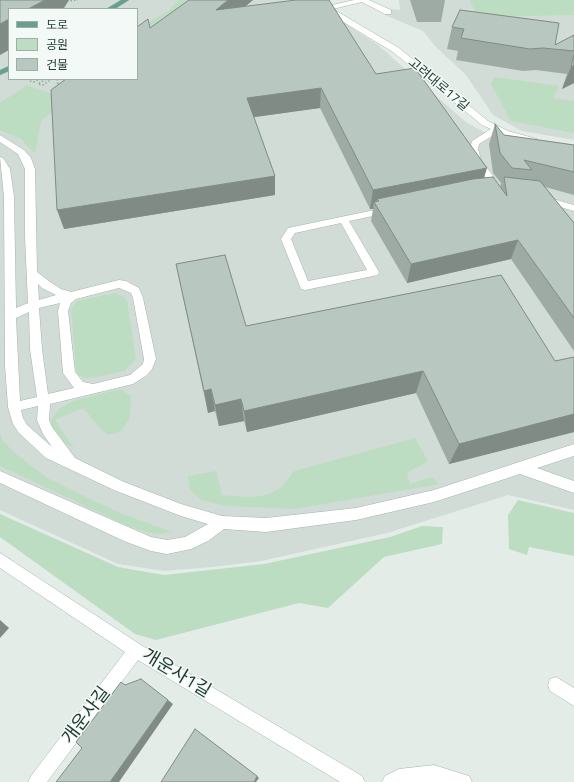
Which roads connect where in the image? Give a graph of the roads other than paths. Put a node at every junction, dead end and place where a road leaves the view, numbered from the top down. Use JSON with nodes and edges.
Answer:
{"nodes":[{"id":1,"x":126,"y":0,"type":"edge"},
{"id":2,"x":310,"y":0,"type":"edge"},
{"id":3,"x":363,"y":0,"type":"edge"},
{"id":4,"x":112,"y":8,"type":"edge"},
{"id":5,"x":327,"y":8,"type":"junction"},
{"id":6,"x":388,"y":12,"type":"dead end"},
{"id":7,"x":497,"y":130,"type":"junction"},
{"id":8,"x":0,"y":138,"type":"edge"},
{"id":9,"x":542,"y":143,"type":"edge"},
{"id":10,"x":0,"y":160,"type":"edge"},
{"id":11,"x":485,"y":192,"type":"edge"},
{"id":12,"x":532,"y":196,"type":"edge"},
{"id":13,"x":399,"y":208,"type":"edge"},
{"id":14,"x":574,"y":208,"type":"edge"},
{"id":15,"x":343,"y":219,"type":"junction"},
{"id":16,"x":32,"y":273,"type":"junction"},
{"id":17,"x":72,"y":296,"type":"junction"},
{"id":18,"x":34,"y":305,"type":"junction"},
{"id":19,"x":11,"y":315,"type":"junction"},
{"id":20,"x":92,"y":388,"type":"junction"},
{"id":21,"x":43,"y":400,"type":"junction"},
{"id":22,"x":14,"y":407,"type":"junction"},
{"id":23,"x":574,"y":450,"type":"edge"},
{"id":24,"x":71,"y":462,"type":"junction"},
{"id":25,"x":521,"y":468,"type":"junction"},
{"id":26,"x":0,"y":476,"type":"edge"},
{"id":27,"x":574,"y":487,"type":"edge"},
{"id":28,"x":222,"y":522,"type":"junction"},
{"id":29,"x":0,"y":560,"type":"edge"},
{"id":30,"x":136,"y":650,"type":"junction"},
{"id":31,"x":556,"y":685,"type":"dead end"},
{"id":32,"x":574,"y":698,"type":"edge"},
{"id":33,"x":37,"y":782,"type":"edge"},
{"id":34,"x":356,"y":782,"type":"edge"},
{"id":35,"x":391,"y":782,"type":"edge"},
{"id":36,"x":463,"y":782,"type":"edge"}],
"edges":[{"from":1,"to":4,"type":"main road"},
{"from":2,"to":5,"type":"street","name":"고려대로17길"},
{"from":3,"to":5,"type":"street"},
{"from":3,"to":6,"type":"street"},
{"from":5,"to":7,"type":"street","name":"고려대로17길"},
{"from":7,"to":9,"type":"street","name":"고려대로17길"},
{"from":7,"to":11,"type":"street"},
{"from":8,"to":16,"type":"street"},
{"from":10,"to":19,"type":"street"},
{"from":12,"to":14,"type":"street"},
{"from":13,"to":15,"type":"street"},
{"from":15,"to":15,"type":"street"},
{"from":16,"to":17,"type":"street"},
{"from":16,"to":18,"type":"street"},
{"from":17,"to":18,"type":"street"},
{"from":17,"to":20,"type":"street"},
{"from":17,"to":20,"type":"street"},
{"from":18,"to":19,"type":"street"},
{"from":18,"to":21,"type":"street"},
{"from":19,"to":22,"type":"street"},
{"from":20,"to":21,"type":"street"},
{"from":21,"to":22,"type":"street"},
{"from":21,"to":24,"type":"street"},
{"from":22,"to":24,"type":"street"},
{"from":23,"to":25,"type":"street"},
{"from":24,"to":28,"type":"street"},
{"from":25,"to":27,"type":"street"},
{"from":25,"to":28,"type":"street"},
{"from":26,"to":28,"type":"street"},
{"from":29,"to":30,"type":"street","name":"개운사1길"},
{"from":30,"to":33,"type":"street","name":"개운사길"},
{"from":30,"to":34,"type":"street","name":"개운사1길"},
{"from":31,"to":32,"type":"street"},
{"from":35,"to":36,"type":"street"}]}
